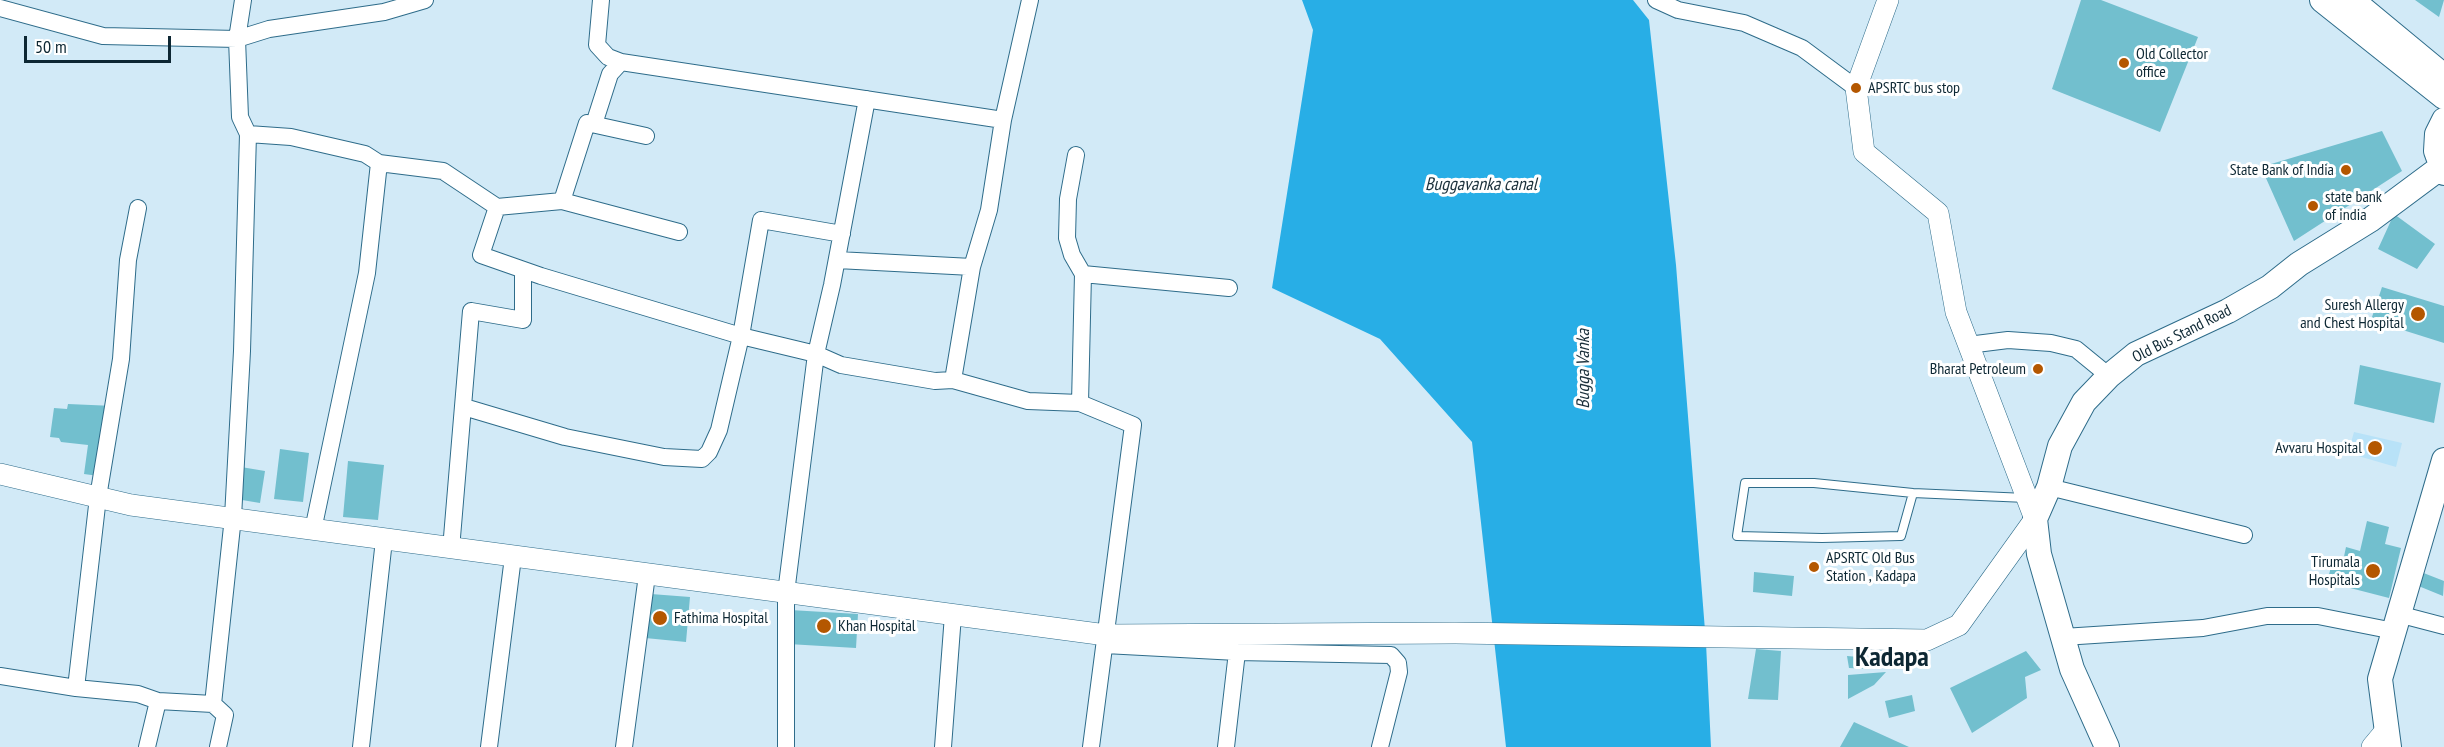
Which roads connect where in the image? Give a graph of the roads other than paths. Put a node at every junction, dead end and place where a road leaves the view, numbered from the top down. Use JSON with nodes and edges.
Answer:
{"nodes":[{"id":1,"x":243,"y":0,"type":"edge"},
{"id":2,"x":424,"y":0,"type":"edge"},
{"id":3,"x":601,"y":0,"type":"edge"},
{"id":4,"x":1030,"y":0,"type":"edge"},
{"id":5,"x":1656,"y":0,"type":"edge"},
{"id":6,"x":1888,"y":0,"type":"edge"},
{"id":7,"x":2322,"y":0,"type":"edge"},
{"id":8,"x":2352,"y":0,"type":"edge"},
{"id":9,"x":0,"y":8,"type":"edge"},
{"id":10,"x":237,"y":39,"type":"junction"},
{"id":11,"x":621,"y":62,"type":"junction"},
{"id":12,"x":2444,"y":76,"type":"edge"},
{"id":13,"x":1856,"y":88,"type":"junction"},
{"id":14,"x":2444,"y":97,"type":"edge"},
{"id":15,"x":867,"y":99,"type":"junction"},
{"id":16,"x":1004,"y":120,"type":"junction"},
{"id":17,"x":2444,"y":120,"type":"edge"},
{"id":18,"x":594,"y":124,"type":"junction"},
{"id":19,"x":248,"y":134,"type":"junction"},
{"id":20,"x":646,"y":136,"type":"dead end"},
{"id":21,"x":1076,"y":155,"type":"dead end"},
{"id":22,"x":379,"y":163,"type":"junction"},
{"id":23,"x":2442,"y":171,"type":"edge"},
{"id":24,"x":562,"y":201,"type":"junction"},
{"id":25,"x":497,"y":207,"type":"junction"},
{"id":26,"x":138,"y":208,"type":"dead end"},
{"id":27,"x":680,"y":232,"type":"dead end"},
{"id":28,"x":842,"y":234,"type":"junction"},
{"id":29,"x":837,"y":260,"type":"junction"},
{"id":30,"x":972,"y":267,"type":"junction"},
{"id":31,"x":523,"y":270,"type":"junction"},
{"id":32,"x":1083,"y":274,"type":"junction"},
{"id":33,"x":1229,"y":288,"type":"dead end"},
{"id":34,"x":741,"y":336,"type":"junction"},
{"id":35,"x":1968,"y":345,"type":"junction"},
{"id":36,"x":816,"y":354,"type":"junction"},
{"id":37,"x":2109,"y":376,"type":"junction"},
{"id":38,"x":953,"y":380,"type":"junction"},
{"id":39,"x":1080,"y":403,"type":"junction"},
{"id":40,"x":464,"y":407,"type":"junction"},
{"id":41,"x":2444,"y":460,"type":"edge"},
{"id":42,"x":0,"y":474,"type":"edge"},
{"id":43,"x":2049,"y":487,"type":"junction"},
{"id":44,"x":1913,"y":493,"type":"junction"},
{"id":45,"x":98,"y":497,"type":"junction"},
{"id":46,"x":2031,"y":508,"type":"junction"},
{"id":47,"x":232,"y":519,"type":"junction"},
{"id":48,"x":313,"y":530,"type":"junction"},
{"id":49,"x":2244,"y":535,"type":"dead end"},
{"id":50,"x":384,"y":540,"type":"junction"},
{"id":51,"x":452,"y":549,"type":"junction"},
{"id":52,"x":513,"y":557,"type":"junction"},
{"id":53,"x":647,"y":575,"type":"junction"},
{"id":54,"x":786,"y":593,"type":"junction"},
{"id":55,"x":953,"y":615,"type":"junction"},
{"id":56,"x":2396,"y":622,"type":"junction"},
{"id":57,"x":2444,"y":626,"type":"edge"},
{"id":58,"x":2063,"y":637,"type":"junction"},
{"id":59,"x":1105,"y":640,"type":"junction"},
{"id":60,"x":1238,"y":652,"type":"junction"},
{"id":61,"x":0,"y":676,"type":"edge"},
{"id":62,"x":76,"y":688,"type":"junction"},
{"id":63,"x":158,"y":701,"type":"junction"},
{"id":64,"x":213,"y":705,"type":"junction"},
{"id":65,"x":2383,"y":741,"type":"edge"},
{"id":66,"x":147,"y":747,"type":"edge"},
{"id":67,"x":218,"y":747,"type":"edge"},
{"id":68,"x":361,"y":747,"type":"edge"},
{"id":69,"x":489,"y":747,"type":"edge"},
{"id":70,"x":624,"y":747,"type":"edge"},
{"id":71,"x":786,"y":747,"type":"edge"},
{"id":72,"x":943,"y":747,"type":"edge"},
{"id":73,"x":1091,"y":747,"type":"edge"},
{"id":74,"x":1226,"y":747,"type":"edge"},
{"id":75,"x":1380,"y":747,"type":"edge"},
{"id":76,"x":2107,"y":747,"type":"edge"}],
"edges":[{"from":1,"to":10,"type":"street"},
{"from":2,"to":10,"type":"street"},
{"from":3,"to":11,"type":"street"},
{"from":4,"to":16,"type":"street"},
{"from":5,"to":13,"type":"street"},
{"from":6,"to":13,"type":"street"},
{"from":7,"to":14,"type":"main road"},
{"from":8,"to":12,"type":"main road"},
{"from":9,"to":10,"type":"street"},
{"from":10,"to":19,"type":"street"},
{"from":11,"to":15,"type":"street"},
{"from":11,"to":18,"type":"street"},
{"from":13,"to":35,"type":"street"},
{"from":15,"to":16,"type":"street"},
{"from":15,"to":28,"type":"street"},
{"from":16,"to":30,"type":"street"},
{"from":17,"to":23,"type":"main road"},
{"from":18,"to":20,"type":"street"},
{"from":18,"to":24,"type":"street"},
{"from":19,"to":22,"type":"street"},
{"from":19,"to":47,"type":"street"},
{"from":21,"to":32,"type":"street"},
{"from":22,"to":25,"type":"street"},
{"from":22,"to":48,"type":"street"},
{"from":23,"to":37,"type":"main road","name":"Old Bus Stand Road"},
{"from":24,"to":25,"type":"street"},
{"from":24,"to":27,"type":"street"},
{"from":25,"to":31,"type":"street"},
{"from":26,"to":45,"type":"street"},
{"from":28,"to":29,"type":"street"},
{"from":28,"to":34,"type":"street"},
{"from":29,"to":30,"type":"street"},
{"from":29,"to":36,"type":"street"},
{"from":30,"to":38,"type":"street"},
{"from":31,"to":34,"type":"street"},
{"from":31,"to":40,"type":"street"},
{"from":32,"to":33,"type":"street"},
{"from":32,"to":39,"type":"street"},
{"from":34,"to":36,"type":"street"},
{"from":34,"to":40,"type":"street"},
{"from":35,"to":37,"type":"street"},
{"from":35,"to":46,"type":"street"},
{"from":36,"to":38,"type":"street"},
{"from":36,"to":54,"type":"street"},
{"from":37,"to":43,"type":"main road","name":"Old Bus Stand Road"},
{"from":38,"to":39,"type":"street"},
{"from":39,"to":59,"type":"street"},
{"from":40,"to":51,"type":"street"},
{"from":41,"to":56,"type":"main road"},
{"from":42,"to":45,"type":"street"},
{"from":43,"to":46,"type":"main road","name":"Old Bus Stand Road"},
{"from":43,"to":49,"type":"street"},
{"from":44,"to":44,"type":"lane"},
{"from":44,"to":46,"type":"lane"},
{"from":45,"to":47,"type":"street"},
{"from":45,"to":62,"type":"street"},
{"from":46,"to":58,"type":"main road"},
{"from":46,"to":59,"type":"street"},
{"from":47,"to":48,"type":"street"},
{"from":47,"to":64,"type":"street"},
{"from":48,"to":50,"type":"street"},
{"from":50,"to":51,"type":"street"},
{"from":50,"to":68,"type":"street"},
{"from":51,"to":52,"type":"street"},
{"from":52,"to":53,"type":"street"},
{"from":52,"to":69,"type":"street"},
{"from":53,"to":54,"type":"street"},
{"from":53,"to":70,"type":"street"},
{"from":54,"to":55,"type":"street"},
{"from":54,"to":71,"type":"street"},
{"from":55,"to":59,"type":"street"},
{"from":55,"to":72,"type":"street"},
{"from":56,"to":57,"type":"street"},
{"from":56,"to":58,"type":"street"},
{"from":56,"to":65,"type":"main road"},
{"from":58,"to":76,"type":"main road"},
{"from":59,"to":60,"type":"street"},
{"from":59,"to":73,"type":"street"},
{"from":60,"to":74,"type":"street"},
{"from":60,"to":75,"type":"street"},
{"from":61,"to":62,"type":"street"},
{"from":62,"to":63,"type":"street"},
{"from":63,"to":64,"type":"street"},
{"from":63,"to":66,"type":"street"},
{"from":64,"to":67,"type":"street"}]}
